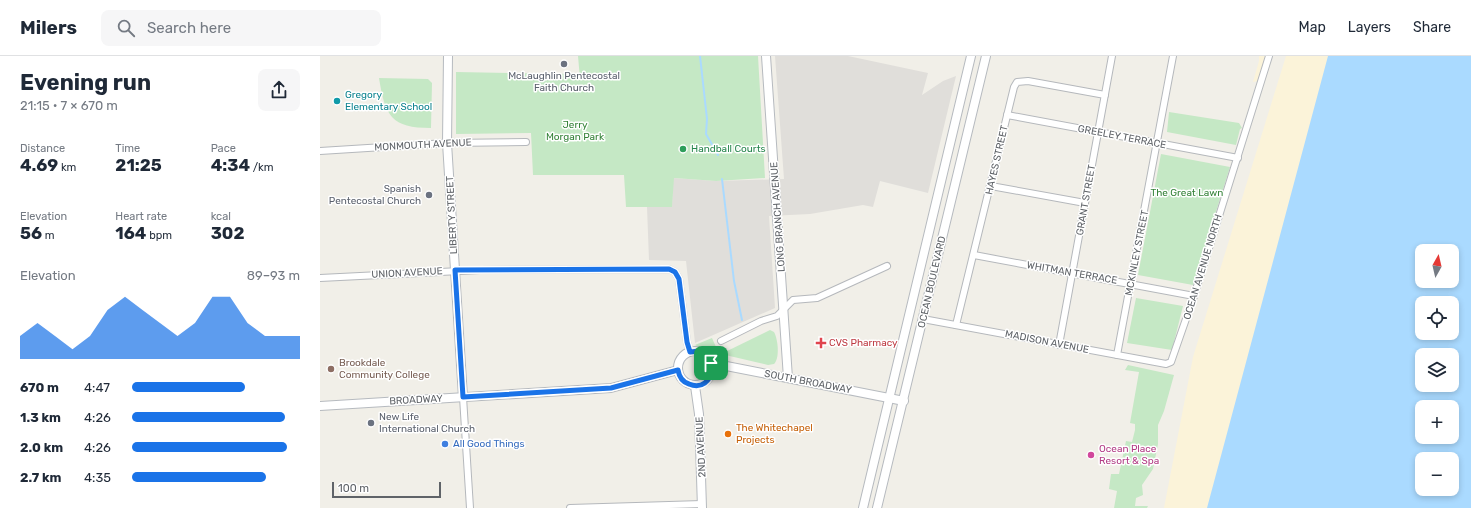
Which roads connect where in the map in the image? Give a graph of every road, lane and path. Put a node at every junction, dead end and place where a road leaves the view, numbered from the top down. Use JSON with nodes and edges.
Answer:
{"nodes":[{"id":1,"x":448,"y":56,"type":"edge"},
{"id":2,"x":766,"y":56,"type":"edge"},
{"id":3,"x":971,"y":56,"type":"edge"},
{"id":4,"x":986,"y":56,"type":"edge"},
{"id":5,"x":1112,"y":56,"type":"edge"},
{"id":6,"x":1173,"y":56,"type":"edge"},
{"id":7,"x":1269,"y":56,"type":"edge"},
{"id":8,"x":1105,"y":94,"type":"junction"},
{"id":9,"x":1007,"y":115,"type":"junction"},
{"id":10,"x":1098,"y":132,"type":"junction"},
{"id":11,"x":526,"y":142,"type":"dead end"},
{"id":12,"x":448,"y":143,"type":"junction"},
{"id":13,"x":1157,"y":144,"type":"junction"},
{"id":14,"x":320,"y":152,"type":"edge"},
{"id":15,"x":1238,"y":158,"type":"junction"},
{"id":16,"x":991,"y":186,"type":"junction"},
{"id":17,"x":1085,"y":203,"type":"junction"},
{"id":18,"x":974,"y":255,"type":"junction"},
{"id":19,"x":887,"y":266,"type":"dead end"},
{"id":20,"x":455,"y":270,"type":"junction"},
{"id":21,"x":1072,"y":273,"type":"junction"},
{"id":22,"x":320,"y":278,"type":"edge"},
{"id":23,"x":1131,"y":284,"type":"junction"},
{"id":24,"x":1194,"y":296,"type":"junction"},
{"id":25,"x":784,"y":310,"type":"junction"},
{"id":26,"x":923,"y":319,"type":"junction"},
{"id":27,"x":956,"y":325,"type":"junction"},
{"id":28,"x":721,"y":341,"type":"dead end"},
{"id":29,"x":1059,"y":345,"type":"junction"},
{"id":30,"x":690,"y":352,"type":"junction"},
{"id":31,"x":1117,"y":355,"type":"junction"},
{"id":32,"x":1171,"y":362,"type":"joint"},
{"id":33,"x":711,"y":363,"type":"junction"},
{"id":34,"x":678,"y":370,"type":"junction"},
{"id":35,"x":788,"y":378,"type":"junction"},
{"id":36,"x":696,"y":386,"type":"junction"},
{"id":37,"x":463,"y":397,"type":"junction"},
{"id":38,"x":890,"y":398,"type":"junction"},
{"id":39,"x":904,"y":401,"type":"junction"},
{"id":40,"x":320,"y":406,"type":"edge"},
{"id":41,"x":702,"y":506,"type":"edge"},
{"id":42,"x":470,"y":508,"type":"edge"},
{"id":43,"x":570,"y":508,"type":"edge"},
{"id":44,"x":863,"y":508,"type":"edge"},
{"id":45,"x":877,"y":508,"type":"edge"}],
"edges":[{"from":1,"to":12,"type":"street","name":"LIBERTY STREET"},
{"from":2,"to":25,"type":"street","name":"LONG BRANCH AVENUE"},
{"from":3,"to":38,"type":"street","name":"OCEAN BOULEVARD"},
{"from":4,"to":26,"type":"street","name":"OCEAN BOULEVARD"},
{"from":5,"to":8,"type":"street","name":"GRANT STREET"},
{"from":6,"to":13,"type":"street","name":"MCKINLEY STREET"},
{"from":7,"to":15,"type":"street","name":"OCEAN AVENUE NORTH"},
{"from":8,"to":9,"type":"street","name":"HAYES STREET"},
{"from":8,"to":10,"type":"street","name":"GRANT STREET"},
{"from":9,"to":10,"type":"street","name":"GREELEY TERRACE"},
{"from":9,"to":16,"type":"street","name":"HAYES STREET"},
{"from":10,"to":13,"type":"street","name":"GREELEY TERRACE"},
{"from":10,"to":17,"type":"street","name":"GRANT STREET"},
{"from":11,"to":12,"type":"street","name":"MONMOUTH AVENUE"},
{"from":12,"to":14,"type":"street","name":"MONMOUTH AVENUE"},
{"from":12,"to":20,"type":"street","name":"LIBERTY STREET"},
{"from":13,"to":15,"type":"street","name":"GREELEY TERRACE"},
{"from":13,"to":23,"type":"street","name":"MCKINLEY STREET"},
{"from":15,"to":24,"type":"street","name":"OCEAN AVENUE NORTH"},
{"from":16,"to":17,"type":"street"},
{"from":16,"to":18,"type":"street","name":"HAYES STREET"},
{"from":17,"to":21,"type":"street","name":"GRANT STREET"},
{"from":18,"to":21,"type":"street","name":"WHITMAN TERRACE"},
{"from":18,"to":27,"type":"street","name":"HAYES STREET"},
{"from":19,"to":25,"type":"street"},
{"from":20,"to":22,"type":"street","name":"UNION AVENUE"},
{"from":20,"to":30,"type":"street","name":"UNION AVENUE"},
{"from":20,"to":37,"type":"street","name":"LIBERTY STREET"},
{"from":21,"to":23,"type":"street","name":"WHITMAN TERRACE"},
{"from":21,"to":29,"type":"street","name":"GRANT STREET"},
{"from":23,"to":24,"type":"street","name":"WHITMAN TERRACE"},
{"from":23,"to":31,"type":"street","name":"MCKINLEY STREET"},
{"from":24,"to":32,"type":"street","name":"OCEAN AVENUE NORTH"},
{"from":25,"to":28,"type":"street"},
{"from":25,"to":35,"type":"street","name":"LONG BRANCH AVENUE"},
{"from":26,"to":27,"type":"street","name":"MADISON AVENUE"},
{"from":26,"to":39,"type":"street","name":"OCEAN BOULEVARD"},
{"from":27,"to":29,"type":"street","name":"MADISON AVENUE"},
{"from":29,"to":31,"type":"street","name":"MADISON AVENUE"},
{"from":30,"to":33,"type":"street"},
{"from":30,"to":34,"type":"street"},
{"from":31,"to":32,"type":"street","name":"MADISON AVENUE"},
{"from":33,"to":35,"type":"street","name":"SOUTH BROADWAY"},
{"from":33,"to":36,"type":"street"},
{"from":34,"to":36,"type":"street"},
{"from":34,"to":37,"type":"street","name":"BROADWAY"},
{"from":35,"to":38,"type":"street","name":"SOUTH BROADWAY"},
{"from":36,"to":41,"type":"street","name":"2ND AVENUE"},
{"from":37,"to":40,"type":"street","name":"BROADWAY"},
{"from":37,"to":42,"type":"street"},
{"from":38,"to":39,"type":"street","name":"SOUTH BROADWAY"},
{"from":38,"to":44,"type":"street","name":"OCEAN BOULEVARD"},
{"from":39,"to":45,"type":"street","name":"OCEAN BOULEVARD"},
{"from":41,"to":43,"type":"street"}]}
